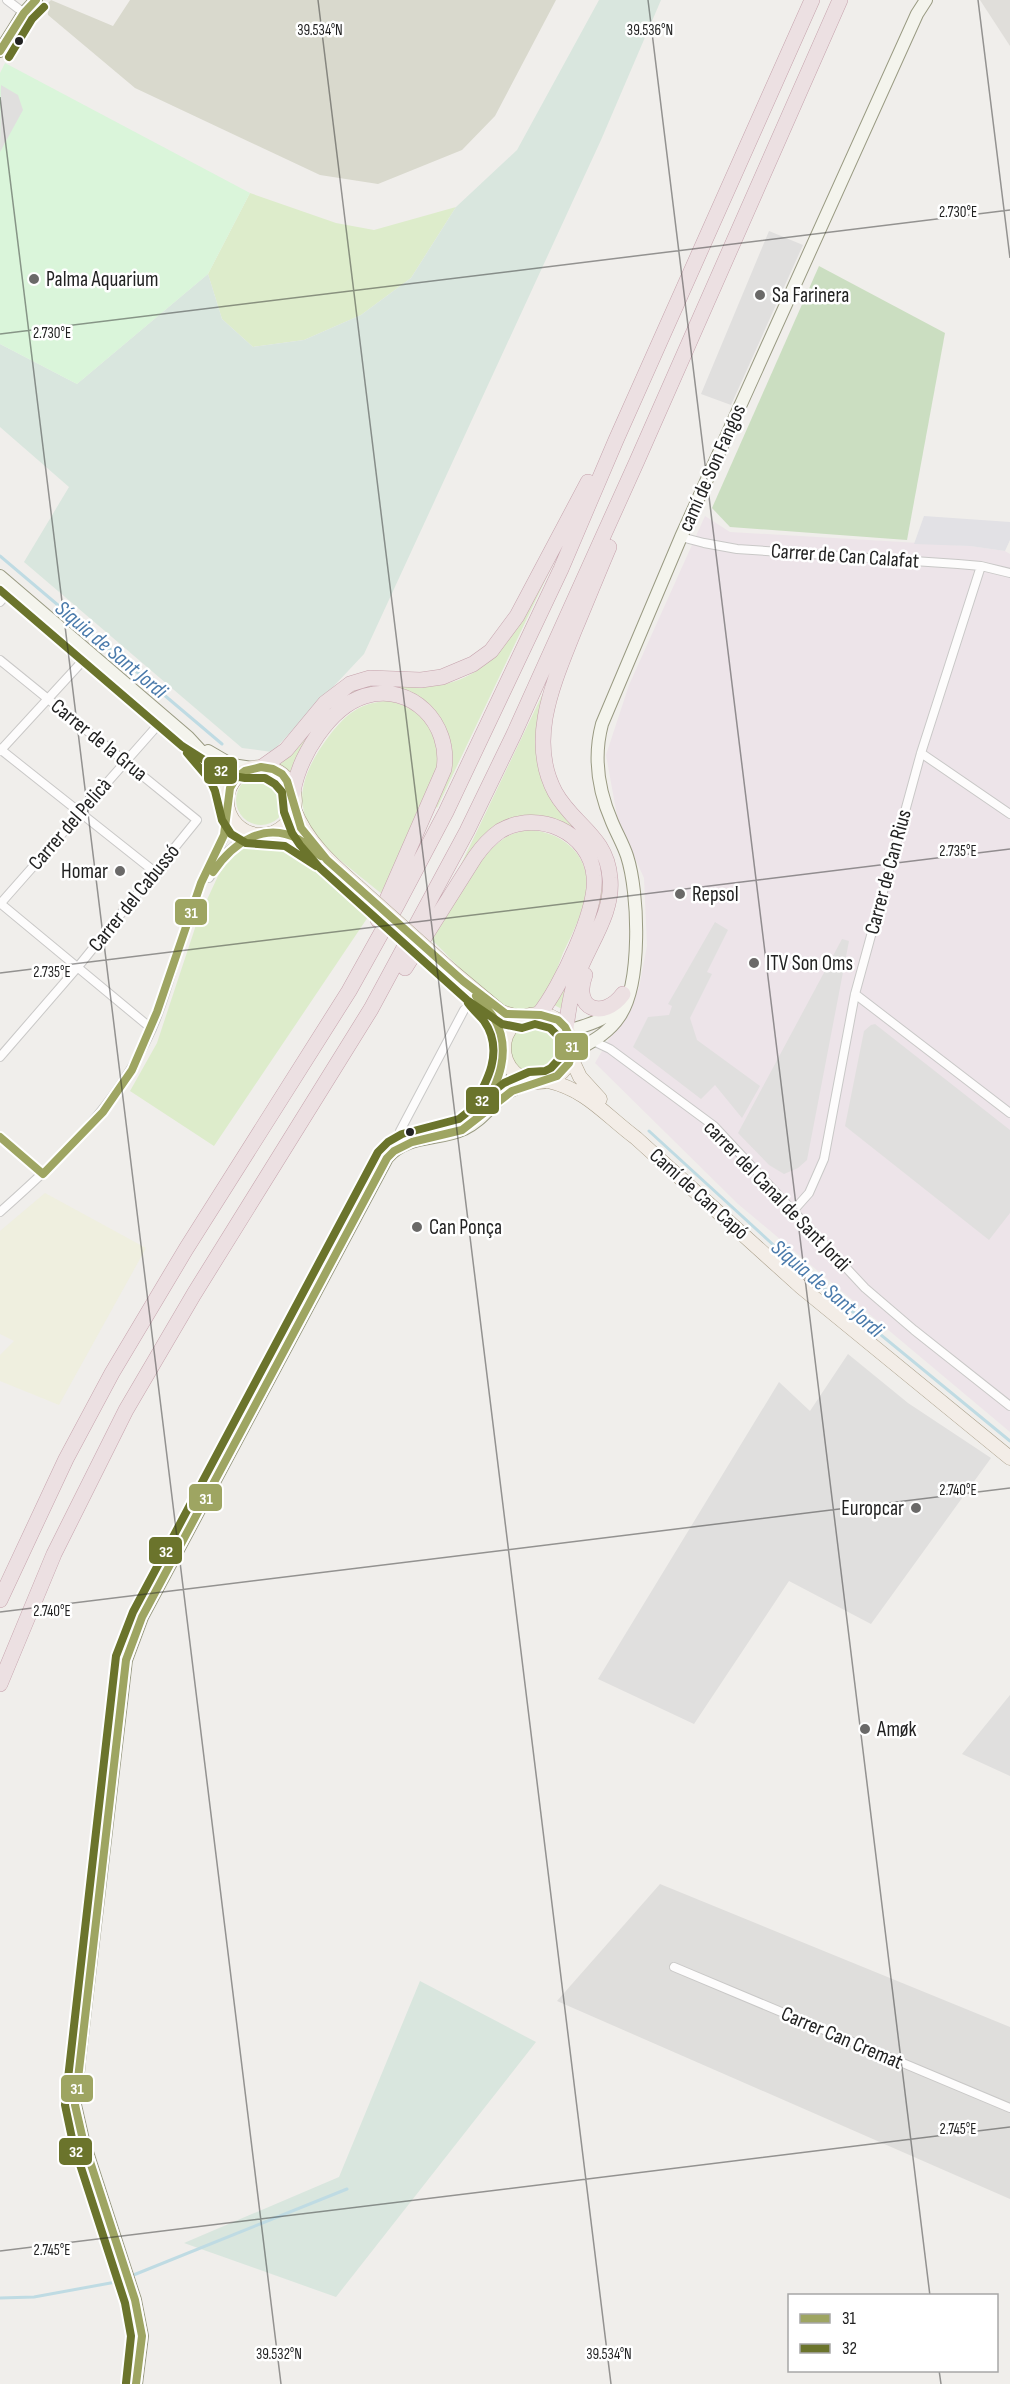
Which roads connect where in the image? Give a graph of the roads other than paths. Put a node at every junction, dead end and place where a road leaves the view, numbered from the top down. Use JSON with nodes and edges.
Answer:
{"nodes":[{"id":1,"x":7,"y":0,"type":"edge"},
{"id":2,"x":36,"y":0,"type":"edge"},
{"id":3,"x":812,"y":0,"type":"edge"},
{"id":4,"x":840,"y":0,"type":"edge"},
{"id":5,"x":926,"y":0,"type":"edge"},
{"id":6,"x":24,"y":13,"type":"junction"},
{"id":7,"x":0,"y":51,"type":"edge"},
{"id":8,"x":616,"y":440,"type":"junction"},
{"id":9,"x":637,"y":461,"type":"junction"},
{"id":10,"x":681,"y":537,"type":"junction"},
{"id":11,"x":981,"y":566,"type":"junction"},
{"id":12,"x":1010,"y":573,"type":"edge"},
{"id":13,"x":0,"y":576,"type":"edge"},
{"id":14,"x":13,"y":587,"type":"junction"},
{"id":15,"x":0,"y":602,"type":"edge"},
{"id":16,"x":90,"y":653,"type":"junction"},
{"id":17,"x":0,"y":660,"type":"edge"},
{"id":18,"x":48,"y":699,"type":"junction"},
{"id":19,"x":165,"y":717,"type":"junction"},
{"id":20,"x":188,"y":737,"type":"junction"},
{"id":21,"x":0,"y":750,"type":"edge"},
{"id":22,"x":921,"y":753,"type":"junction"},
{"id":23,"x":126,"y":761,"type":"junction"},
{"id":24,"x":257,"y":767,"type":"junction"},
{"id":25,"x":293,"y":792,"type":"junction"},
{"id":26,"x":227,"y":795,"type":"junction"},
{"id":27,"x":294,"y":809,"type":"junction"},
{"id":28,"x":228,"y":811,"type":"junction"},
{"id":29,"x":81,"y":812,"type":"junction"},
{"id":30,"x":1010,"y":814,"type":"edge"},
{"id":31,"x":197,"y":820,"type":"joint"},
{"id":32,"x":265,"y":834,"type":"junction"},
{"id":33,"x":327,"y":860,"type":"junction"},
{"id":34,"x":154,"y":872,"type":"junction"},
{"id":35,"x":200,"y":891,"type":"junction"},
{"id":36,"x":0,"y":904,"type":"edge"},
{"id":37,"x":590,"y":946,"type":"junction"},
{"id":38,"x":634,"y":954,"type":"junction"},
{"id":39,"x":77,"y":968,"type":"junction"},
{"id":40,"x":349,"y":991,"type":"junction"},
{"id":41,"x":473,"y":991,"type":"junction"},
{"id":42,"x":623,"y":994,"type":"junction"},
{"id":43,"x":855,"y":994,"type":"junction"},
{"id":44,"x":371,"y":1010,"type":"junction"},
{"id":45,"x":464,"y":1010,"type":"dead end"},
{"id":46,"x":539,"y":1014,"type":"junction"},
{"id":47,"x":522,"y":1018,"type":"junction"},
{"id":48,"x":152,"y":1029,"type":"junction"},
{"id":49,"x":567,"y":1030,"type":"junction"},
{"id":50,"x":505,"y":1040,"type":"junction"},
{"id":51,"x":593,"y":1041,"type":"junction"},
{"id":52,"x":571,"y":1055,"type":"junction"},
{"id":53,"x":0,"y":1057,"type":"edge"},
{"id":54,"x":505,"y":1058,"type":"junction"},
{"id":55,"x":548,"y":1081,"type":"junction"},
{"id":56,"x":532,"y":1082,"type":"junction"},
{"id":57,"x":1010,"y":1113,"type":"edge"},
{"id":58,"x":477,"y":1120,"type":"junction"},
{"id":59,"x":0,"y":1137,"type":"edge"},
{"id":60,"x":636,"y":1138,"type":"junction"},
{"id":61,"x":402,"y":1145,"type":"junction"},
{"id":62,"x":43,"y":1174,"type":"junction"},
{"id":63,"x":793,"y":1211,"type":"junction"},
{"id":64,"x":0,"y":1212,"type":"edge"},
{"id":65,"x":1010,"y":1406,"type":"edge"},
{"id":66,"x":1010,"y":1458,"type":"edge"},
{"id":67,"x":0,"y":1600,"type":"edge"},
{"id":68,"x":0,"y":1684,"type":"edge"},
{"id":69,"x":674,"y":1968,"type":"dead end"},
{"id":70,"x":1010,"y":2108,"type":"edge"},
{"id":71,"x":136,"y":2384,"type":"edge"}],
"edges":[{"from":1,"to":6,"type":"street"},
{"from":2,"to":6,"type":"street"},
{"from":3,"to":8,"type":"highway"},
{"from":4,"to":9,"type":"highway"},
{"from":5,"to":10,"type":"street","name":"camí de Son Fangos"},
{"from":6,"to":7,"type":"street"},
{"from":8,"to":24,"type":"highway"},
{"from":8,"to":40,"type":"highway"},
{"from":9,"to":37,"type":"highway"},
{"from":9,"to":44,"type":"highway"},
{"from":10,"to":11,"type":"street","name":"Carrer de Can Calafat"},
{"from":10,"to":38,"type":"street","name":"camí de Son Fangos"},
{"from":11,"to":12,"type":"street","name":"Carrer de Can Calafat"},
{"from":11,"to":22,"type":"street","name":"Carrer de Can Rius"},
{"from":13,"to":14,"type":"street"},
{"from":14,"to":15,"type":"street"},
{"from":14,"to":16,"type":"street"},
{"from":16,"to":18,"type":"street"},
{"from":16,"to":19,"type":"street"},
{"from":17,"to":18,"type":"street","name":"Carrer de la Grua"},
{"from":18,"to":21,"type":"street"},
{"from":18,"to":23,"type":"street","name":"Carrer de la Grua"},
{"from":19,"to":20,"type":"street"},
{"from":19,"to":23,"type":"street","name":"Carrer del Pelicà"},
{"from":20,"to":24,"type":"street"},
{"from":20,"to":26,"type":"street"},
{"from":21,"to":29,"type":"street"},
{"from":22,"to":30,"type":"street"},
{"from":22,"to":43,"type":"street","name":"Carrer de Can Rius"},
{"from":23,"to":29,"type":"street","name":"Carrer del Pelicà"},
{"from":23,"to":31,"type":"street","name":"Carrer de la Grua"},
{"from":24,"to":25,"type":"main road"},
{"from":24,"to":26,"type":"main road"},
{"from":25,"to":27,"type":"main road"},
{"from":25,"to":40,"type":"highway"},
{"from":26,"to":28,"type":"main road"},
{"from":27,"to":32,"type":"main road"},
{"from":27,"to":33,"type":"main road"},
{"from":28,"to":32,"type":"main road"},
{"from":28,"to":35,"type":"street"},
{"from":29,"to":34,"type":"street"},
{"from":29,"to":36,"type":"street","name":"Carrer del Pelicà"},
{"from":31,"to":34,"type":"street","name":"Carrer del Cabussó"},
{"from":32,"to":33,"type":"main road"},
{"from":32,"to":35,"type":"street"},
{"from":33,"to":41,"type":"main road","bridge":true},
{"from":34,"to":39,"type":"street","name":"Carrer del Cabussó"},
{"from":35,"to":48,"type":"street"},
{"from":36,"to":39,"type":"street"},
{"from":37,"to":42,"type":"highway"},
{"from":37,"to":49,"type":"highway"},
{"from":38,"to":42,"type":"street"},
{"from":38,"to":51,"type":"street"},
{"from":39,"to":48,"type":"street"},
{"from":39,"to":53,"type":"street","name":"Carrer del Cabussó"},
{"from":40,"to":67,"type":"highway"},
{"from":41,"to":47,"type":"main road"},
{"from":41,"to":50,"type":"main road"},
{"from":42,"to":49,"type":"street"},
{"from":43,"to":57,"type":"street"},
{"from":43,"to":63,"type":"street","name":"Carrer de Can Rius"},
{"from":44,"to":46,"type":"highway"},
{"from":44,"to":68,"type":"highway"},
{"from":45,"to":61,"type":"street"},
{"from":46,"to":47,"type":"main road"},
{"from":46,"to":49,"type":"main road"},
{"from":47,"to":50,"type":"main road"},
{"from":48,"to":62,"type":"street"},
{"from":49,"to":52,"type":"main road"},
{"from":50,"to":54,"type":"main road"},
{"from":51,"to":52,"type":"street"},
{"from":51,"to":63,"type":"street","name":"carrer del Canal de Sant Jordi"},
{"from":52,"to":55,"type":"main road"},
{"from":52,"to":60,"type":"main road","name":"Camí de Can Capó"},
{"from":54,"to":56,"type":"main road"},
{"from":54,"to":58,"type":"street"},
{"from":55,"to":56,"type":"main road"},
{"from":55,"to":60,"type":"main road","name":"Camí de Can Capó"},
{"from":56,"to":58,"type":"street"},
{"from":58,"to":61,"type":"street"},
{"from":59,"to":62,"type":"street"},
{"from":60,"to":66,"type":"main road","name":"Camí de Can Capó"},
{"from":61,"to":71,"type":"street"},
{"from":62,"to":64,"type":"street"},
{"from":63,"to":65,"type":"street","name":"carrer del Canal de Sant Jordi"},
{"from":69,"to":70,"type":"street","name":"Carrer Can Cremat"}]}
